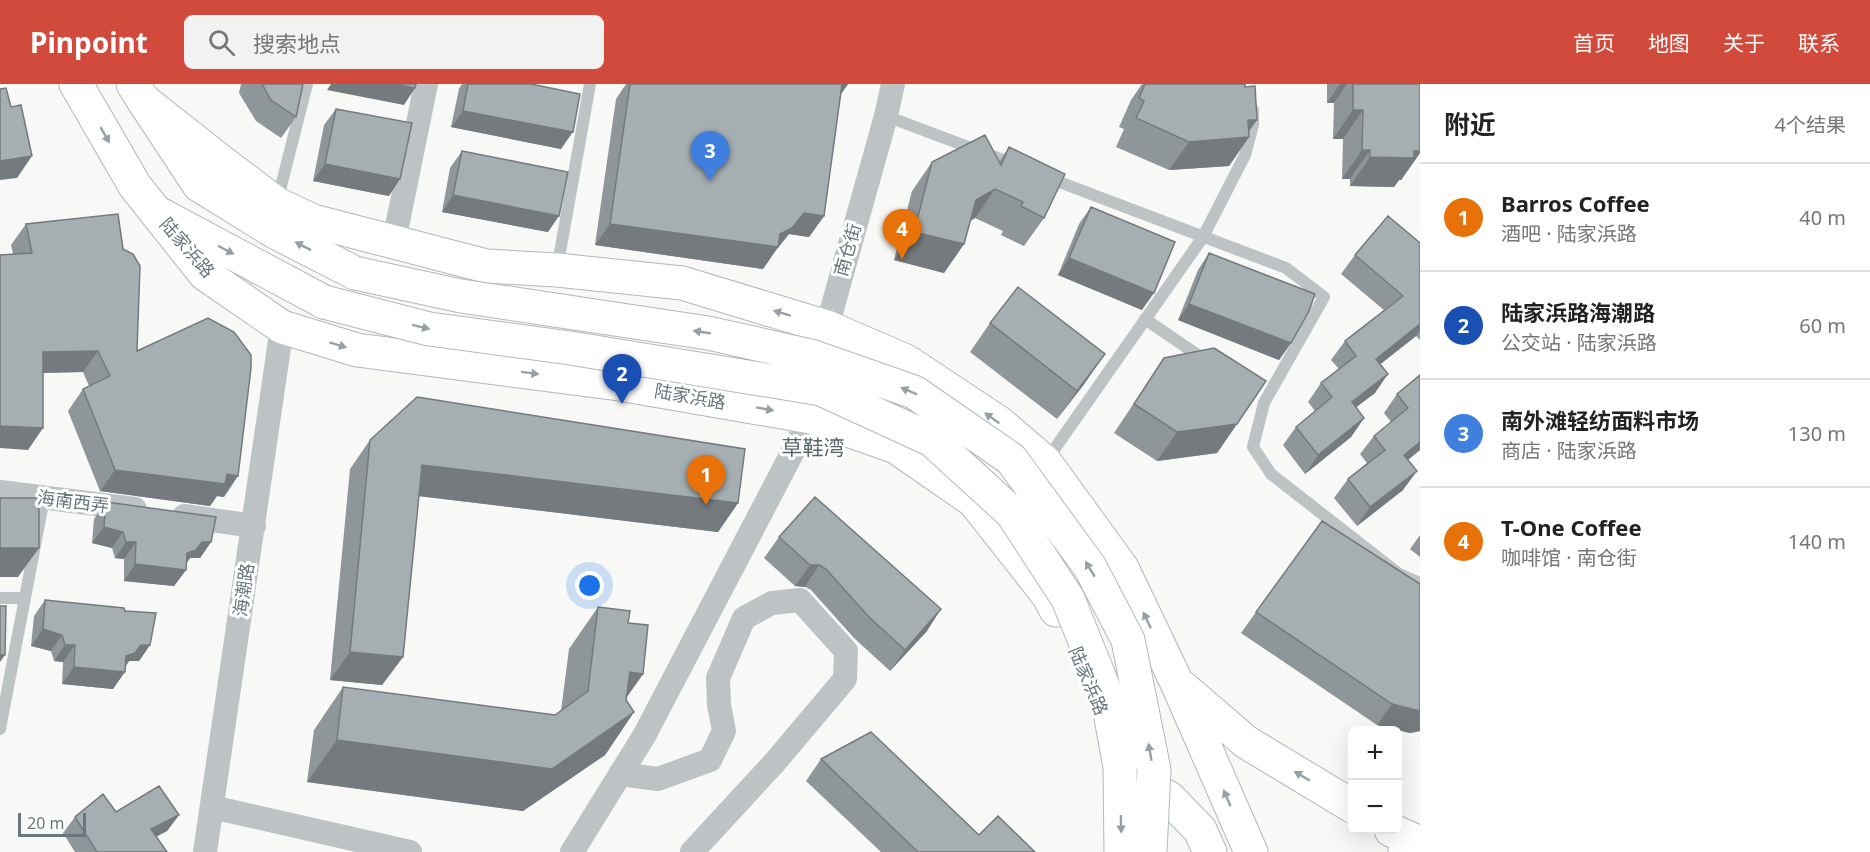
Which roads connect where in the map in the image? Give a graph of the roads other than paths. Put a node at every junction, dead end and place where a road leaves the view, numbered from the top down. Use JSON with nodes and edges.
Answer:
{"nodes":[{"id":1,"x":76,"y":84,"type":"edge"},
{"id":2,"x":307,"y":84,"type":"edge"},
{"id":3,"x":426,"y":84,"type":"edge"},
{"id":4,"x":590,"y":84,"type":"edge"},
{"id":5,"x":893,"y":84,"type":"edge"},
{"id":6,"x":138,"y":92,"type":"edge"},
{"id":7,"x":1245,"y":98,"type":"edge"},
{"id":8,"x":886,"y":116,"type":"junction"},
{"id":9,"x":277,"y":204,"type":"junction"},
{"id":10,"x":156,"y":212,"type":"junction"},
{"id":11,"x":1203,"y":237,"type":"junction"},
{"id":12,"x":394,"y":241,"type":"junction"},
{"id":13,"x":556,"y":270,"type":"junction"},
{"id":14,"x":1145,"y":319,"type":"junction"},
{"id":15,"x":282,"y":327,"type":"junction"},
{"id":16,"x":827,"y":327,"type":"junction"},
{"id":17,"x":1219,"y":370,"type":"edge"},
{"id":18,"x":811,"y":417,"type":"junction"},
{"id":19,"x":1045,"y":462,"type":"junction"},
{"id":20,"x":0,"y":492,"type":"edge"},
{"id":21,"x":44,"y":498,"type":"junction"},
{"id":22,"x":254,"y":526,"type":"junction"},
{"id":23,"x":1420,"y":583,"type":"edge"},
{"id":24,"x":0,"y":598,"type":"edge"},
{"id":25,"x":25,"y":598,"type":"junction"},
{"id":26,"x":1177,"y":683,"type":"junction"},
{"id":27,"x":4,"y":690,"type":"edge"},
{"id":28,"x":0,"y":729,"type":"edge"},
{"id":29,"x":620,"y":774,"type":"junction"},
{"id":30,"x":1348,"y":803,"type":"edge"},
{"id":31,"x":212,"y":807,"type":"junction"},
{"id":32,"x":1420,"y":813,"type":"edge"},
{"id":33,"x":1402,"y":824,"type":"edge"},
{"id":34,"x":1400,"y":834,"type":"edge"},
{"id":35,"x":1420,"y":843,"type":"edge"},
{"id":36,"x":397,"y":850,"type":"edge"},
{"id":37,"x":205,"y":852,"type":"edge"},
{"id":38,"x":572,"y":852,"type":"edge"},
{"id":39,"x":692,"y":852,"type":"edge"},
{"id":40,"x":1121,"y":852,"type":"edge"},
{"id":41,"x":1150,"y":852,"type":"edge"},
{"id":42,"x":1210,"y":852,"type":"edge"},
{"id":43,"x":1251,"y":852,"type":"edge"},
{"id":44,"x":1405,"y":852,"type":"edge"}],
"edges":[{"from":1,"to":10,"type":"main road","name":"陆家浜路","one_way":true},
{"from":2,"to":9,"type":"lane"},
{"from":3,"to":12,"type":"street"},
{"from":4,"to":13,"type":"lane"},
{"from":5,"to":8,"type":"street","name":"南仓街"},
{"from":6,"to":9,"type":"main road"},
{"from":41,"to":6,"type":"main road","one_way":true,"bridge":true},
{"from":7,"to":11,"type":"lane"},
{"from":8,"to":11,"type":"lane"},
{"from":8,"to":16,"type":"street","name":"南仓街"},
{"from":9,"to":12,"type":"main road"},
{"from":10,"to":15,"type":"main road","name":"陆家浜路"},
{"from":10,"to":40,"type":"main road","one_way":true,"bridge":true},
{"from":11,"to":14,"type":"lane"},
{"from":11,"to":23,"type":"lane"},
{"from":12,"to":13,"type":"main road"},
{"from":16,"to":13,"type":"main road","one_way":true},
{"from":14,"to":17,"type":"lane"},
{"from":14,"to":19,"type":"lane"},
{"from":15,"to":18,"type":"main road","name":"陆家浜路","one_way":true},
{"from":15,"to":22,"type":"street","name":"海潮路"},
{"from":16,"to":18,"type":"street","name":"南仓街"},
{"from":19,"to":16,"type":"main road","one_way":true},
{"from":18,"to":29,"type":"street","name":"南仓街"},
{"from":18,"to":42,"type":"main road","name":"陆家浜路"},
{"from":26,"to":19,"type":"main road","one_way":true},
{"from":20,"to":21,"type":"street","name":"海南西弄"},
{"from":21,"to":22,"type":"street","name":"海南西弄"},
{"from":21,"to":25,"type":"lane"},
{"from":22,"to":31,"type":"street","name":"海潮路"},
{"from":24,"to":25,"type":"lane"},
{"from":25,"to":27,"type":"lane"},
{"from":30,"to":26,"type":"main road","one_way":true},
{"from":43,"to":26,"type":"main road","one_way":true},
{"from":27,"to":28,"type":"lane"},
{"from":29,"to":38,"type":"street","name":"南仓街"},
{"from":29,"to":39,"type":"street"},
{"from":31,"to":36,"type":"street"},
{"from":31,"to":37,"type":"street","name":"海潮路"},
{"from":32,"to":33,"type":"main road"},
{"from":34,"to":35,"type":"main road"},
{"from":35,"to":44,"type":"main road"}]}
